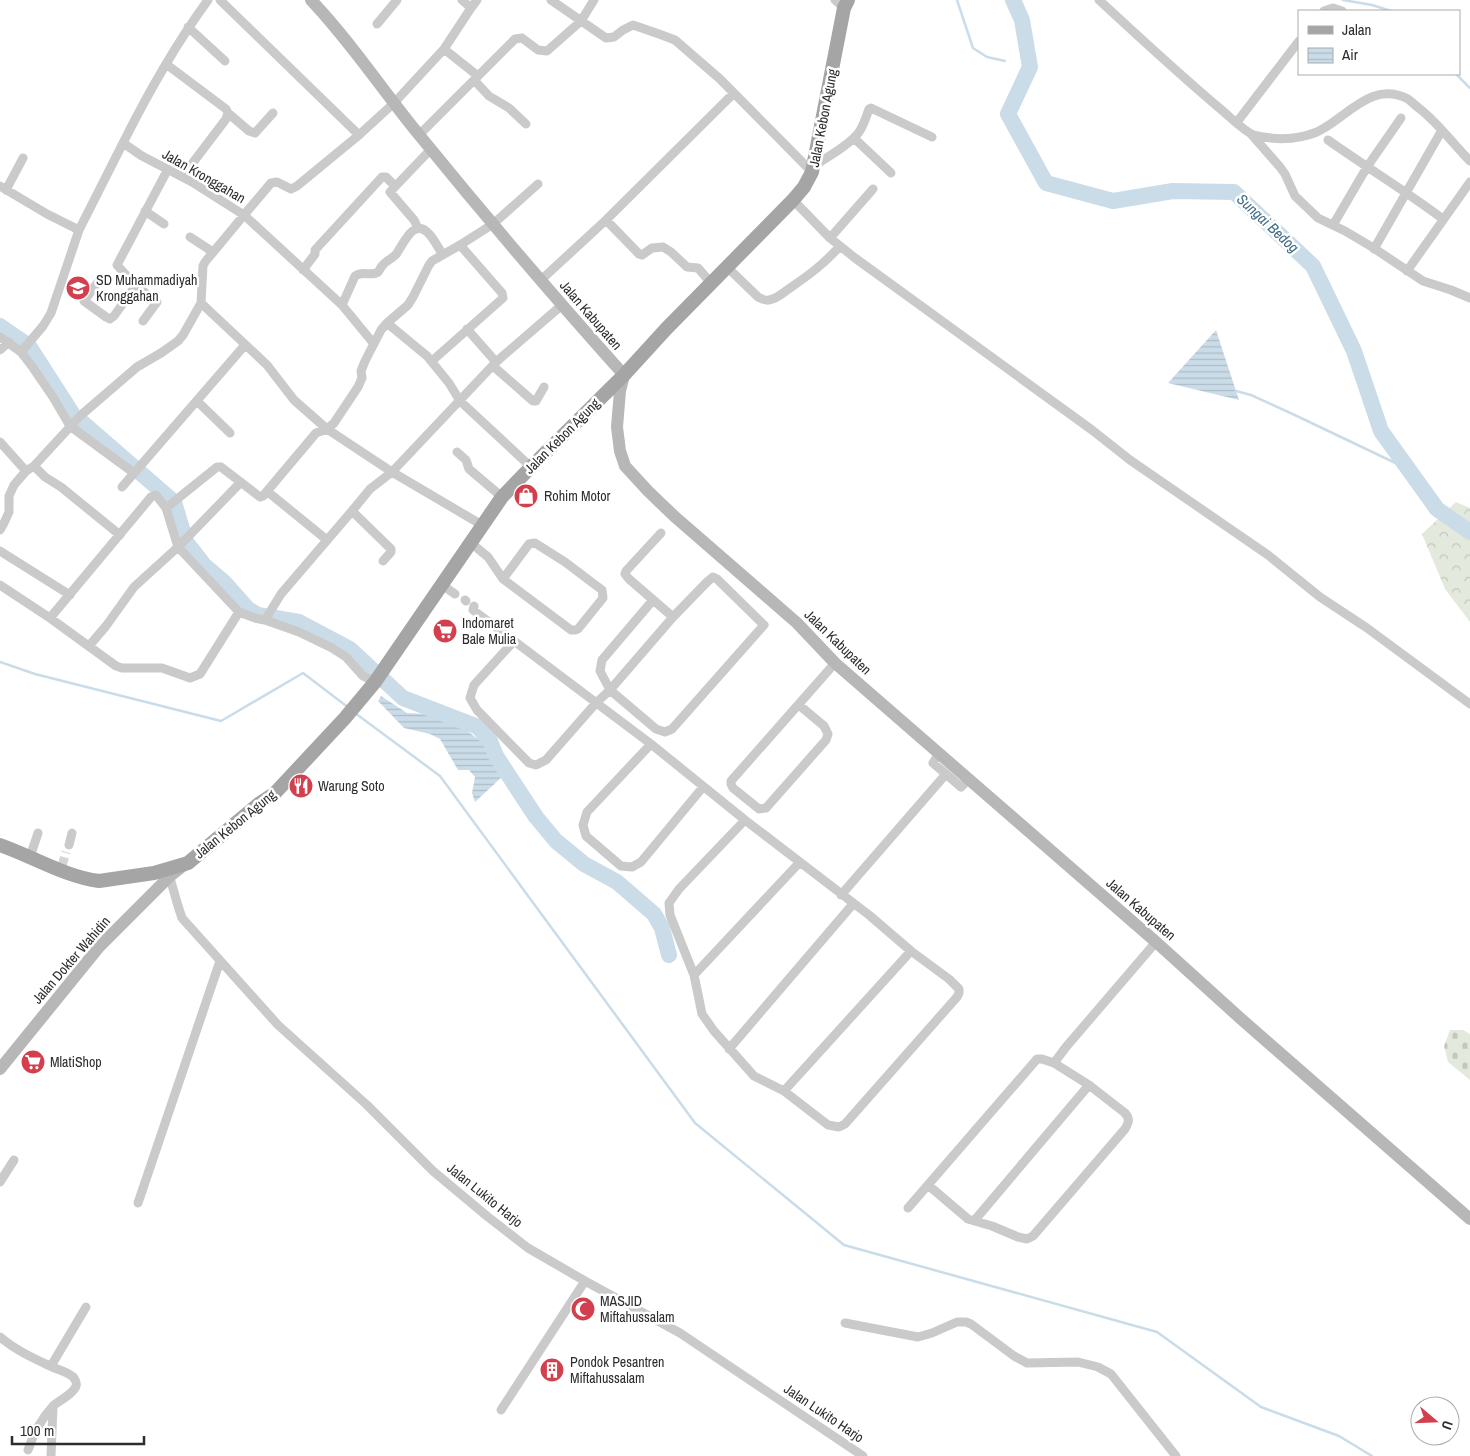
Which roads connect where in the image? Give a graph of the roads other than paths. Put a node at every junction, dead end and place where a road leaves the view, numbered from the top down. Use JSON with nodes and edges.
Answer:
{"nodes":[{"id":1,"x":208,"y":0,"type":"edge"},
{"id":2,"x":220,"y":0,"type":"edge"},
{"id":3,"x":311,"y":0,"type":"edge"},
{"id":4,"x":397,"y":0,"type":"edge"},
{"id":5,"x":462,"y":0,"type":"edge"},
{"id":6,"x":551,"y":0,"type":"edge"},
{"id":7,"x":594,"y":0,"type":"edge"},
{"id":8,"x":1099,"y":0,"type":"edge"},
{"id":9,"x":842,"y":3,"type":"edge"},
{"id":10,"x":474,"y":4,"type":"edge"},
{"id":11,"x":1327,"y":10,"type":"edge"},
{"id":12,"x":1339,"y":10,"type":"edge"},
{"id":13,"x":581,"y":21,"type":"junction"},
{"id":14,"x":376,"y":24,"type":"dead end"},
{"id":15,"x":188,"y":27,"type":"junction"},
{"id":16,"x":1298,"y":42,"type":"edge"},
{"id":17,"x":444,"y":49,"type":"junction"},
{"id":18,"x":225,"y":61,"type":"dead end"},
{"id":19,"x":166,"y":64,"type":"junction"},
{"id":20,"x":476,"y":78,"type":"junction"},
{"id":21,"x":734,"y":93,"type":"junction"},
{"id":22,"x":394,"y":103,"type":"junction"},
{"id":23,"x":228,"y":113,"type":"junction"},
{"id":24,"x":273,"y":113,"type":"dead end"},
{"id":25,"x":1401,"y":118,"type":"dead end"},
{"id":26,"x":1236,"y":122,"type":"junction"},
{"id":27,"x":526,"y":124,"type":"dead end"},
{"id":28,"x":1442,"y":130,"type":"junction"},
{"id":29,"x":1251,"y":134,"type":"junction"},
{"id":30,"x":359,"y":135,"type":"junction"},
{"id":31,"x":419,"y":135,"type":"junction"},
{"id":32,"x":932,"y":137,"type":"dead end"},
{"id":33,"x":854,"y":138,"type":"junction"},
{"id":34,"x":1328,"y":140,"type":"dead end"},
{"id":35,"x":123,"y":143,"type":"junction"},
{"id":36,"x":431,"y":149,"type":"junction"},
{"id":37,"x":23,"y":158,"type":"dead end"},
{"id":38,"x":1470,"y":161,"type":"edge"},
{"id":39,"x":1367,"y":167,"type":"junction"},
{"id":40,"x":813,"y":169,"type":"junction"},
{"id":41,"x":168,"y":170,"type":"junction"},
{"id":42,"x":891,"y":173,"type":"dead end"},
{"id":43,"x":182,"y":177,"type":"junction"},
{"id":44,"x":1470,"y":182,"type":"edge"},
{"id":45,"x":538,"y":184,"type":"dead end"},
{"id":46,"x":395,"y":186,"type":"junction"},
{"id":47,"x":3,"y":188,"type":"edge"},
{"id":48,"x":873,"y":188,"type":"dead end"},
{"id":49,"x":1406,"y":192,"type":"junction"},
{"id":50,"x":793,"y":200,"type":"junction"},
{"id":51,"x":145,"y":211,"type":"junction"},
{"id":52,"x":244,"y":215,"type":"junction"},
{"id":53,"x":1444,"y":219,"type":"junction"},
{"id":54,"x":606,"y":220,"type":"junction"},
{"id":55,"x":164,"y":224,"type":"dead end"},
{"id":56,"x":493,"y":224,"type":"junction"},
{"id":57,"x":1333,"y":225,"type":"junction"},
{"id":58,"x":417,"y":229,"type":"junction"},
{"id":59,"x":79,"y":230,"type":"junction"},
{"id":60,"x":190,"y":237,"type":"dead end"},
{"id":61,"x":830,"y":238,"type":"junction"},
{"id":62,"x":460,"y":246,"type":"junction"},
{"id":63,"x":840,"y":246,"type":"junction"},
{"id":64,"x":1374,"y":250,"type":"junction"},
{"id":65,"x":213,"y":252,"type":"junction"},
{"id":66,"x":443,"y":255,"type":"junction"},
{"id":67,"x":727,"y":267,"type":"junction"},
{"id":68,"x":303,"y":270,"type":"junction"},
{"id":69,"x":1407,"y":270,"type":"junction"},
{"id":70,"x":541,"y":280,"type":"junction"},
{"id":71,"x":98,"y":282,"type":"dead end"},
{"id":72,"x":711,"y":283,"type":"junction"},
{"id":73,"x":136,"y":286,"type":"junction"},
{"id":74,"x":1470,"y":298,"type":"edge"},
{"id":75,"x":201,"y":303,"type":"junction"},
{"id":76,"x":342,"y":305,"type":"junction"},
{"id":77,"x":562,"y":305,"type":"junction"},
{"id":78,"x":143,"y":321,"type":"dead end"},
{"id":79,"x":387,"y":323,"type":"junction"},
{"id":80,"x":468,"y":329,"type":"junction"},
{"id":81,"x":0,"y":337,"type":"edge"},
{"id":82,"x":9,"y":342,"type":"junction"},
{"id":83,"x":374,"y":344,"type":"junction"},
{"id":84,"x":245,"y":345,"type":"junction"},
{"id":85,"x":0,"y":350,"type":"edge"},
{"id":86,"x":20,"y":352,"type":"junction"},
{"id":87,"x":432,"y":361,"type":"junction"},
{"id":88,"x":494,"y":364,"type":"junction"},
{"id":89,"x":624,"y":376,"type":"junction"},
{"id":90,"x":544,"y":387,"type":"dead end"},
{"id":91,"x":196,"y":401,"type":"junction"},
{"id":92,"x":460,"y":401,"type":"junction"},
{"id":93,"x":70,"y":426,"type":"junction"},
{"id":94,"x":327,"y":428,"type":"junction"},
{"id":95,"x":230,"y":432,"type":"dead end"},
{"id":96,"x":0,"y":442,"type":"edge"},
{"id":97,"x":456,"y":452,"type":"dead end"},
{"id":98,"x":530,"y":467,"type":"junction"},
{"id":99,"x":30,"y":468,"type":"junction"},
{"id":100,"x":392,"y":472,"type":"junction"},
{"id":101,"x":134,"y":473,"type":"junction"},
{"id":102,"x":242,"y":482,"type":"junction"},
{"id":103,"x":122,"y":487,"type":"dead end"},
{"id":104,"x":268,"y":492,"type":"junction"},
{"id":105,"x":502,"y":498,"type":"junction"},
{"id":106,"x":168,"y":506,"type":"junction"},
{"id":107,"x":352,"y":511,"type":"junction"},
{"id":108,"x":482,"y":525,"type":"junction"},
{"id":109,"x":0,"y":530,"type":"edge"},
{"id":110,"x":661,"y":532,"type":"dead end"},
{"id":111,"x":120,"y":535,"type":"junction"},
{"id":112,"x":326,"y":540,"type":"junction"},
{"id":113,"x":471,"y":543,"type":"junction"},
{"id":114,"x":178,"y":547,"type":"junction"},
{"id":115,"x":0,"y":551,"type":"edge"},
{"id":116,"x":383,"y":561,"type":"dead end"},
{"id":117,"x":503,"y":579,"type":"junction"},
{"id":118,"x":0,"y":584,"type":"edge"},
{"id":119,"x":442,"y":585,"type":"junction"},
{"id":120,"x":455,"y":594,"type":"dead end"},
{"id":121,"x":70,"y":595,"type":"junction"},
{"id":122,"x":653,"y":600,"type":"junction"},
{"id":123,"x":468,"y":602,"type":"dead end"},
{"id":124,"x":239,"y":612,"type":"junction"},
{"id":125,"x":673,"y":617,"type":"junction"},
{"id":126,"x":50,"y":618,"type":"junction"},
{"id":127,"x":265,"y":620,"type":"junction"},
{"id":128,"x":514,"y":642,"type":"junction"},
{"id":129,"x":89,"y":646,"type":"junction"},
{"id":130,"x":835,"y":663,"type":"junction"},
{"id":131,"x":375,"y":682,"type":"junction"},
{"id":132,"x":610,"y":690,"type":"junction"},
{"id":133,"x":596,"y":703,"type":"junction"},
{"id":134,"x":799,"y":704,"type":"junction"},
{"id":135,"x":1470,"y":704,"type":"edge"},
{"id":136,"x":651,"y":744,"type":"junction"},
{"id":137,"x":939,"y":753,"type":"junction"},
{"id":138,"x":946,"y":774,"type":"junction"},
{"id":139,"x":969,"y":779,"type":"junction"},
{"id":140,"x":703,"y":787,"type":"junction"},
{"id":141,"x":745,"y":820,"type":"junction"},
{"id":142,"x":38,"y":833,"type":"dead end"},
{"id":143,"x":72,"y":833,"type":"dead end"},
{"id":144,"x":0,"y":845,"type":"edge"},
{"id":145,"x":67,"y":849,"type":"tunnel mouth"},
{"id":146,"x":30,"y":857,"type":"junction"},
{"id":147,"x":800,"y":862,"type":"junction"},
{"id":148,"x":169,"y":873,"type":"junction"},
{"id":149,"x":841,"y":894,"type":"junction"},
{"id":150,"x":853,"y":904,"type":"junction"},
{"id":151,"x":1156,"y":942,"type":"junction"},
{"id":152,"x":911,"y":951,"type":"junction"},
{"id":153,"x":220,"y":961,"type":"junction"},
{"id":154,"x":694,"y":975,"type":"junction"},
{"id":155,"x":729,"y":1049,"type":"junction"},
{"id":156,"x":1054,"y":1063,"type":"junction"},
{"id":157,"x":0,"y":1069,"type":"edge"},
{"id":158,"x":1089,"y":1085,"type":"junction"},
{"id":159,"x":784,"y":1091,"type":"junction"},
{"id":160,"x":14,"y":1160,"type":"dead end"},
{"id":161,"x":0,"y":1182,"type":"edge"},
{"id":162,"x":928,"y":1185,"type":"junction"},
{"id":163,"x":138,"y":1203,"type":"dead end"},
{"id":164,"x":908,"y":1208,"type":"dead end"},
{"id":165,"x":1470,"y":1219,"type":"edge"},
{"id":166,"x":974,"y":1221,"type":"junction"},
{"id":167,"x":585,"y":1281,"type":"junction"},
{"id":168,"x":86,"y":1307,"type":"dead end"},
{"id":169,"x":845,"y":1322,"type":"dead end"},
{"id":170,"x":0,"y":1337,"type":"edge"},
{"id":171,"x":51,"y":1366,"type":"junction"},
{"id":172,"x":53,"y":1406,"type":"junction"},
{"id":173,"x":501,"y":1410,"type":"dead end"},
{"id":174,"x":28,"y":1450,"type":"dead end"},
{"id":175,"x":51,"y":1456,"type":"edge"},
{"id":176,"x":863,"y":1456,"type":"edge"},
{"id":177,"x":1176,"y":1456,"type":"edge"}],
"edges":[{"from":1,"to":15,"type":"street"},
{"from":2,"to":30,"type":"street"},
{"from":3,"to":22,"type":"main road","name":"Jalan Kabupaten"},
{"from":4,"to":14,"type":"street"},
{"from":5,"to":10,"type":"street"},
{"from":6,"to":13,"type":"street"},
{"from":7,"to":13,"type":"street"},
{"from":8,"to":26,"type":"street"},
{"from":9,"to":40,"type":"main road","name":"Jalan Kebon Agung"},
{"from":10,"to":17,"type":"street","name":"Jalan Kronggahan"},
{"from":11,"to":12,"type":"street"},
{"from":13,"to":20,"type":"street"},
{"from":13,"to":21,"type":"street"},
{"from":15,"to":18,"type":"street"},
{"from":15,"to":19,"type":"street"},
{"from":16,"to":26,"type":"street"},
{"from":17,"to":20,"type":"street"},
{"from":17,"to":22,"type":"street","name":"Jalan Kronggahan"},
{"from":19,"to":23,"type":"street"},
{"from":19,"to":35,"type":"street"},
{"from":20,"to":27,"type":"street"},
{"from":20,"to":31,"type":"street"},
{"from":21,"to":40,"type":"street"},
{"from":21,"to":54,"type":"street"},
{"from":22,"to":30,"type":"street","name":"Jalan Kronggahan"},
{"from":22,"to":31,"type":"main road","name":"Jalan Kabupaten"},
{"from":23,"to":24,"type":"street"},
{"from":23,"to":43,"type":"street"},
{"from":25,"to":39,"type":"street"},
{"from":26,"to":29,"type":"street"},
{"from":28,"to":29,"type":"street"},
{"from":28,"to":38,"type":"street"},
{"from":28,"to":49,"type":"street"},
{"from":29,"to":57,"type":"street"},
{"from":30,"to":52,"type":"street","name":"Jalan Kronggahan"},
{"from":31,"to":36,"type":"main road","name":"Jalan Kabupaten"},
{"from":32,"to":33,"type":"street"},
{"from":33,"to":40,"type":"street"},
{"from":33,"to":42,"type":"street"},
{"from":34,"to":39,"type":"street"},
{"from":35,"to":41,"type":"street","name":"Jalan Kronggahan"},
{"from":35,"to":59,"type":"street"},
{"from":36,"to":46,"type":"street"},
{"from":36,"to":56,"type":"main road","name":"Jalan Kabupaten"},
{"from":37,"to":47,"type":"street"},
{"from":39,"to":49,"type":"street"},
{"from":39,"to":57,"type":"street"},
{"from":40,"to":50,"type":"main road","name":"Jalan Kebon Agung"},
{"from":41,"to":43,"type":"street","name":"Jalan Kronggahan"},
{"from":41,"to":51,"type":"street"},
{"from":43,"to":52,"type":"street","name":"Jalan Kronggahan"},
{"from":44,"to":53,"type":"street"},
{"from":45,"to":56,"type":"street"},
{"from":46,"to":58,"type":"street"},
{"from":46,"to":68,"type":"street"},
{"from":47,"to":59,"type":"street"},
{"from":48,"to":61,"type":"street"},
{"from":49,"to":53,"type":"street"},
{"from":49,"to":64,"type":"street"},
{"from":50,"to":61,"type":"street"},
{"from":50,"to":67,"type":"main road","name":"Jalan Kebon Agung"},
{"from":51,"to":55,"type":"street"},
{"from":51,"to":73,"type":"street"},
{"from":52,"to":65,"type":"street"},
{"from":52,"to":68,"type":"street"},
{"from":53,"to":69,"type":"street"},
{"from":54,"to":70,"type":"street"},
{"from":54,"to":72,"type":"street"},
{"from":56,"to":62,"type":"street"},
{"from":56,"to":70,"type":"main road","name":"Jalan Kabupaten"},
{"from":57,"to":64,"type":"street"},
{"from":58,"to":66,"type":"street"},
{"from":58,"to":76,"type":"street"},
{"from":59,"to":86,"type":"street"},
{"from":60,"to":65,"type":"street"},
{"from":61,"to":63,"type":"street"},
{"from":62,"to":66,"type":"street"},
{"from":62,"to":80,"type":"street"},
{"from":63,"to":67,"type":"street"},
{"from":63,"to":135,"type":"street"},
{"from":64,"to":69,"type":"street"},
{"from":65,"to":75,"type":"street"},
{"from":66,"to":79,"type":"street"},
{"from":67,"to":72,"type":"main road","name":"Jalan Kebon Agung"},
{"from":68,"to":76,"type":"street"},
{"from":69,"to":74,"type":"street"},
{"from":70,"to":77,"type":"main road","name":"Jalan Kabupaten"},
{"from":71,"to":73,"type":"street"},
{"from":72,"to":89,"type":"main road","name":"Jalan Kebon Agung"},
{"from":73,"to":78,"type":"street"},
{"from":75,"to":84,"type":"street"},
{"from":75,"to":93,"type":"street"},
{"from":76,"to":83,"type":"street"},
{"from":77,"to":88,"type":"street"},
{"from":77,"to":89,"type":"main road","name":"Jalan Kabupaten"},
{"from":79,"to":83,"type":"street"},
{"from":79,"to":87,"type":"street"},
{"from":80,"to":87,"type":"street"},
{"from":80,"to":88,"type":"street"},
{"from":81,"to":82,"type":"street"},
{"from":82,"to":85,"type":"street"},
{"from":82,"to":86,"type":"street"},
{"from":83,"to":94,"type":"street"},
{"from":84,"to":91,"type":"street"},
{"from":84,"to":94,"type":"street"},
{"from":86,"to":93,"type":"street"},
{"from":87,"to":92,"type":"street"},
{"from":88,"to":90,"type":"street"},
{"from":88,"to":92,"type":"street"},
{"from":89,"to":98,"type":"main road","name":"Jalan Kebon Agung"},
{"from":89,"to":130,"type":"main road","name":"Jalan Kabupaten"},
{"from":91,"to":95,"type":"street"},
{"from":91,"to":101,"type":"street"},
{"from":92,"to":98,"type":"street"},
{"from":92,"to":100,"type":"street"},
{"from":93,"to":99,"type":"street"},
{"from":93,"to":101,"type":"street"},
{"from":94,"to":100,"type":"street"},
{"from":94,"to":104,"type":"street"},
{"from":96,"to":99,"type":"street"},
{"from":97,"to":105,"type":"street"},
{"from":98,"to":105,"type":"main road","name":"Jalan Kebon Agung"},
{"from":99,"to":109,"type":"street"},
{"from":99,"to":111,"type":"street"},
{"from":100,"to":107,"type":"street"},
{"from":100,"to":108,"type":"street"},
{"from":101,"to":103,"type":"street"},
{"from":102,"to":104,"type":"street"},
{"from":102,"to":106,"type":"street"},
{"from":102,"to":114,"type":"street"},
{"from":104,"to":112,"type":"street"},
{"from":105,"to":108,"type":"main road","name":"Jalan Kebon Agung"},
{"from":106,"to":111,"type":"street"},
{"from":106,"to":114,"type":"street"},
{"from":107,"to":112,"type":"street"},
{"from":107,"to":116,"type":"street"},
{"from":108,"to":113,"type":"main road","name":"Jalan Kebon Agung"},
{"from":110,"to":122,"type":"street"},
{"from":111,"to":121,"type":"street"},
{"from":112,"to":127,"type":"street"},
{"from":113,"to":117,"type":"street"},
{"from":113,"to":119,"type":"main road","name":"Jalan Kebon Agung"},
{"from":114,"to":124,"type":"street"},
{"from":114,"to":129,"type":"street"},
{"from":115,"to":121,"type":"street"},
{"from":117,"to":117,"type":"street"},
{"from":118,"to":126,"type":"street"},
{"from":119,"to":120,"type":"street"},
{"from":119,"to":131,"type":"main road","name":"Jalan Kebon Agung"},
{"from":121,"to":126,"type":"street"},
{"from":122,"to":125,"type":"street"},
{"from":122,"to":132,"type":"street"},
{"from":123,"to":128,"type":"street"},
{"from":124,"to":127,"type":"street"},
{"from":124,"to":129,"type":"street"},
{"from":125,"to":132,"type":"street"},
{"from":125,"to":132,"type":"street"},
{"from":126,"to":129,"type":"street"},
{"from":127,"to":131,"type":"street"},
{"from":128,"to":133,"type":"street"},
{"from":128,"to":133,"type":"street"},
{"from":130,"to":134,"type":"street"},
{"from":130,"to":137,"type":"main road","name":"Jalan Kabupaten"},
{"from":131,"to":148,"type":"main road","name":"Jalan Kebon Agung"},
{"from":132,"to":133,"type":"street"},
{"from":133,"to":136,"type":"street"},
{"from":134,"to":134,"type":"street"},
{"from":136,"to":140,"type":"street"},
{"from":136,"to":140,"type":"street"},
{"from":137,"to":138,"type":"street"},
{"from":137,"to":139,"type":"main road","name":"Jalan Kabupaten"},
{"from":138,"to":139,"type":"street"},
{"from":138,"to":149,"type":"street"},
{"from":139,"to":151,"type":"main road","name":"Jalan Kabupaten"},
{"from":140,"to":141,"type":"street"},
{"from":141,"to":147,"type":"street"},
{"from":141,"to":154,"type":"street"},
{"from":142,"to":146,"type":"street"},
{"from":143,"to":145,"type":"street"},
{"from":144,"to":146,"type":"main road","name":"Jalan Kebon Agung"},
{"from":146,"to":148,"type":"main road","name":"Jalan Kebon Agung"},
{"from":147,"to":149,"type":"street"},
{"from":147,"to":154,"type":"street"},
{"from":148,"to":153,"type":"street","name":"Jalan Lukito Harjo"},
{"from":148,"to":157,"type":"main road","name":"Jalan Dokter Wahidin"},
{"from":149,"to":150,"type":"street"},
{"from":150,"to":152,"type":"street"},
{"from":150,"to":155,"type":"street"},
{"from":151,"to":156,"type":"street"},
{"from":151,"to":165,"type":"main road","name":"Jalan Kabupaten"},
{"from":152,"to":159,"type":"street"},
{"from":152,"to":159,"type":"street"},
{"from":153,"to":163,"type":"street"},
{"from":153,"to":167,"type":"street","name":"Jalan Lukito Harjo"},
{"from":154,"to":155,"type":"street"},
{"from":155,"to":159,"type":"street"},
{"from":156,"to":158,"type":"street"},
{"from":156,"to":162,"type":"street"},
{"from":158,"to":166,"type":"street"},
{"from":158,"to":166,"type":"street"},
{"from":160,"to":161,"type":"street"},
{"from":162,"to":164,"type":"street"},
{"from":162,"to":166,"type":"street"},
{"from":167,"to":173,"type":"street"},
{"from":167,"to":176,"type":"street","name":"Jalan Lukito Harjo"},
{"from":168,"to":171,"type":"street"},
{"from":169,"to":177,"type":"street"},
{"from":170,"to":171,"type":"street"},
{"from":171,"to":172,"type":"street"},
{"from":172,"to":174,"type":"street"},
{"from":172,"to":175,"type":"street"}]}
